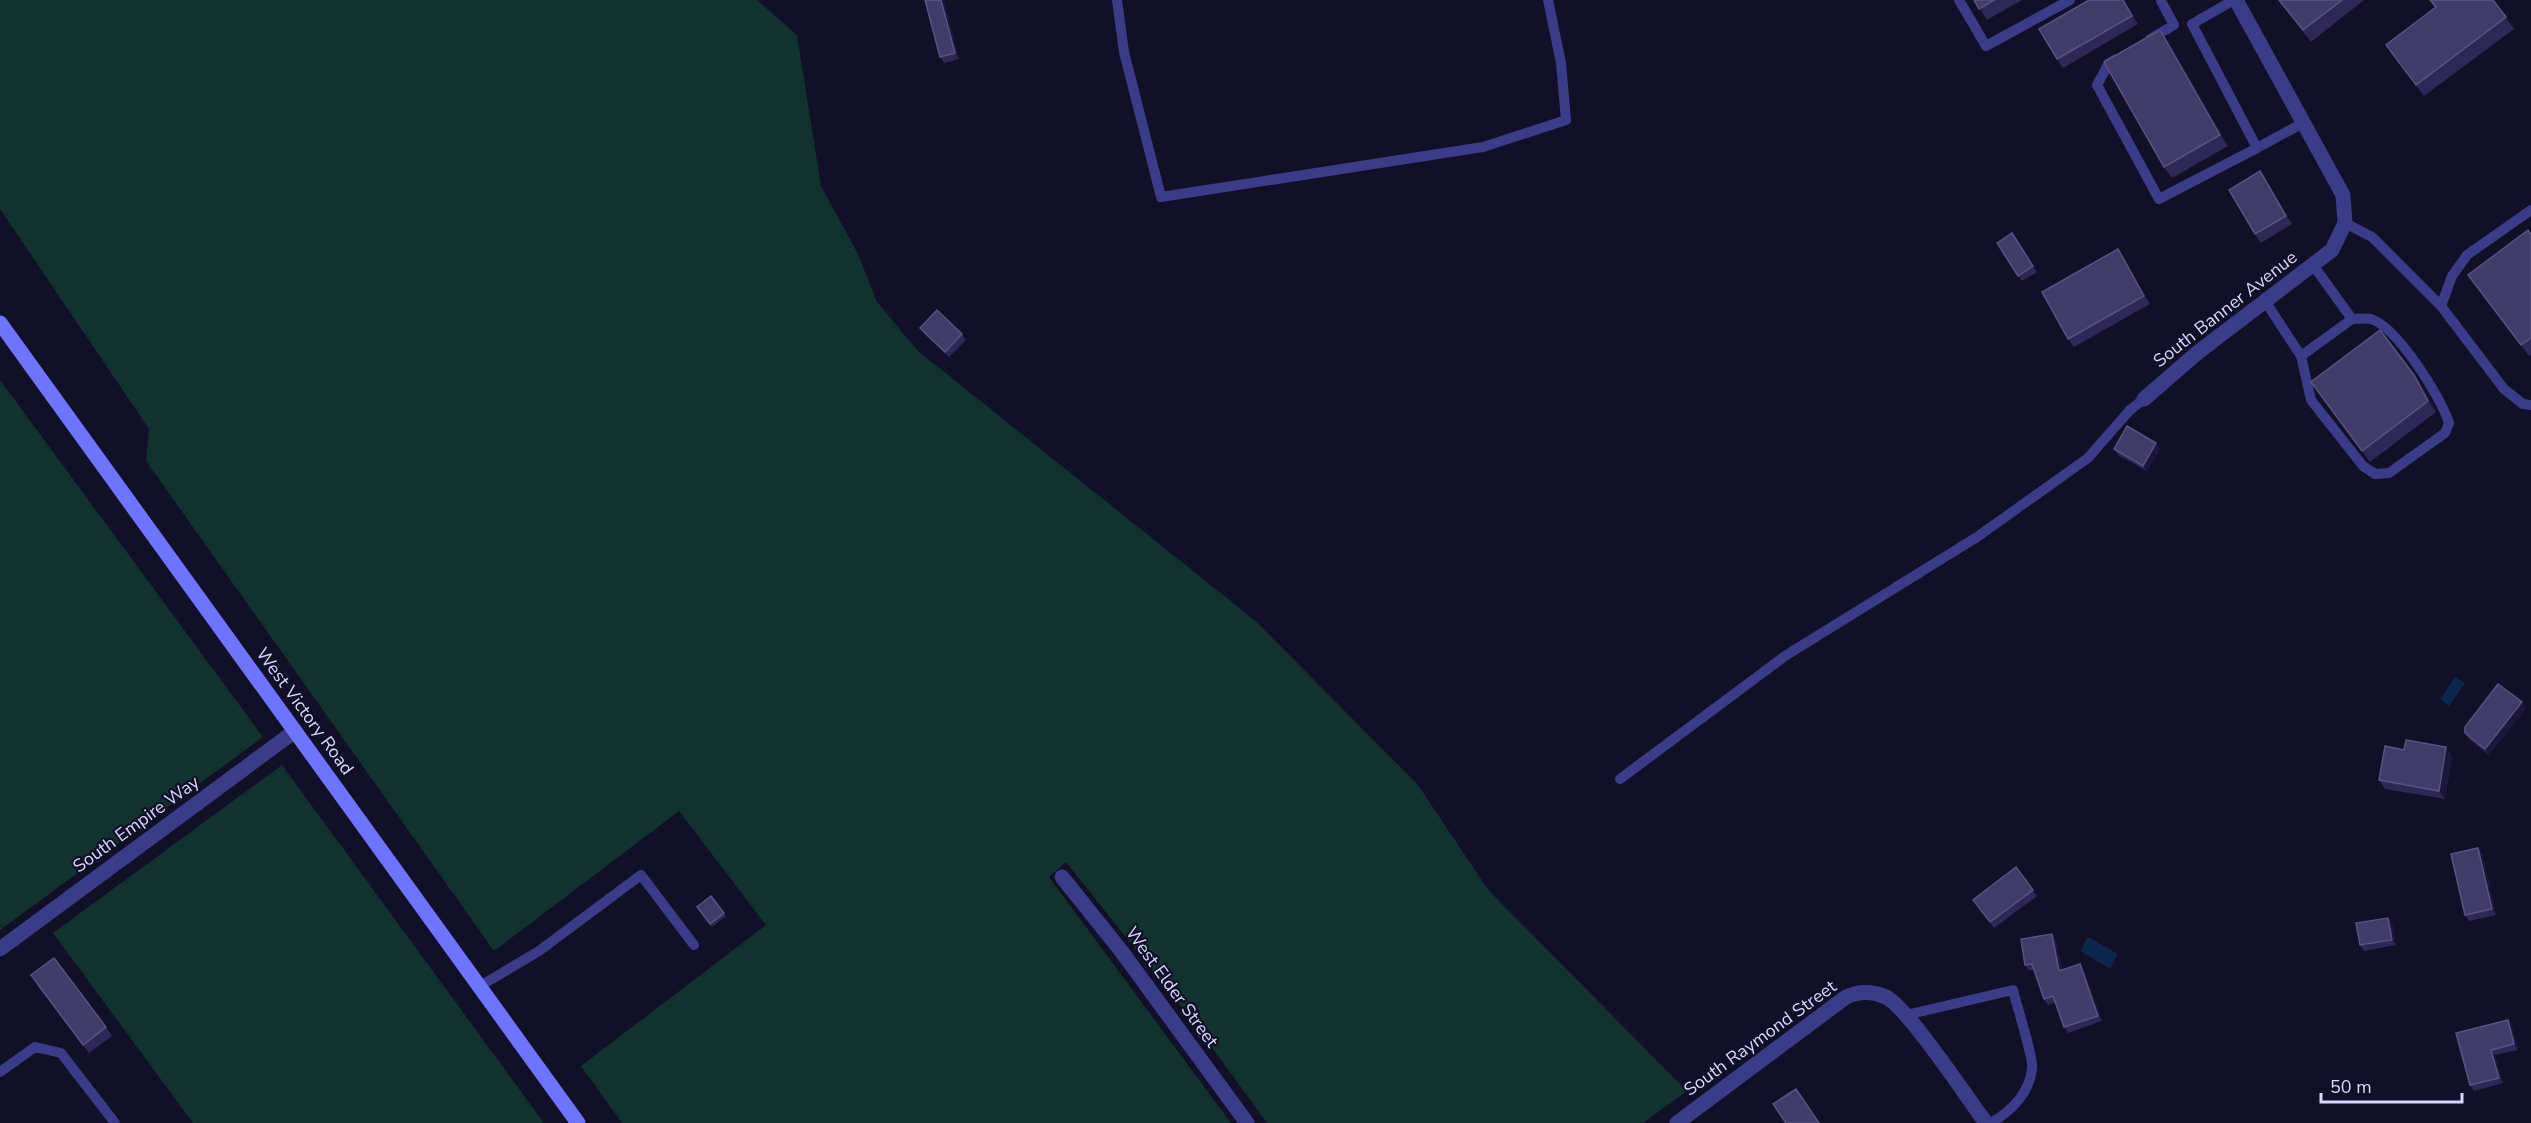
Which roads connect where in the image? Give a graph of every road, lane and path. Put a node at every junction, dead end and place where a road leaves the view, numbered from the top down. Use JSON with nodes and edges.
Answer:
{"nodes":[{"id":1,"x":1117,"y":0,"type":"edge"},
{"id":2,"x":1548,"y":0,"type":"edge"},
{"id":3,"x":1959,"y":0,"type":"edge"},
{"id":4,"x":2070,"y":0,"type":"edge"},
{"id":5,"x":2162,"y":0,"type":"edge"},
{"id":6,"x":2235,"y":0,"type":"edge"},
{"id":7,"x":2192,"y":24,"type":"junction"},
{"id":8,"x":2174,"y":25,"type":"junction"},
{"id":9,"x":2303,"y":123,"type":"junction"},
{"id":10,"x":2257,"y":148,"type":"junction"},
{"id":11,"x":2531,"y":210,"type":"edge"},
{"id":12,"x":2345,"y":223,"type":"junction"},
{"id":13,"x":2313,"y":265,"type":"junction"},
{"id":14,"x":2265,"y":301,"type":"junction"},
{"id":15,"x":2441,"y":306,"type":"junction"},
{"id":16,"x":2352,"y":319,"type":"junction"},
{"id":17,"x":0,"y":323,"type":"edge"},
{"id":18,"x":2301,"y":356,"type":"junction"},
{"id":19,"x":2144,"y":399,"type":"joint"},
{"id":20,"x":2531,"y":405,"type":"edge"},
{"id":21,"x":295,"y":730,"type":"junction"},
{"id":22,"x":1620,"y":779,"type":"dead end"},
{"id":23,"x":1062,"y":877,"type":"dead end"},
{"id":24,"x":694,"y":945,"type":"dead end"},
{"id":25,"x":0,"y":949,"type":"edge"},
{"id":26,"x":480,"y":986,"type":"junction"},
{"id":27,"x":1906,"y":1015,"type":"junction"},
{"id":28,"x":0,"y":1072,"type":"edge"},
{"id":29,"x":116,"y":1123,"type":"edge"},
{"id":30,"x":578,"y":1123,"type":"edge"},
{"id":31,"x":1246,"y":1123,"type":"edge"},
{"id":32,"x":1677,"y":1123,"type":"edge"},
{"id":33,"x":1989,"y":1123,"type":"edge"}],
"edges":[{"from":1,"to":2,"type":"lane"},
{"from":3,"to":4,"type":"lane"},
{"from":5,"to":8,"type":"lane"},
{"from":6,"to":7,"type":"lane"},
{"from":6,"to":9,"type":"street"},
{"from":7,"to":8,"type":"lane"},
{"from":7,"to":10,"type":"lane"},
{"from":8,"to":10,"type":"lane"},
{"from":9,"to":10,"type":"lane"},
{"from":9,"to":12,"type":"street"},
{"from":11,"to":15,"type":"lane"},
{"from":12,"to":13,"type":"street","name":"South Banner Avenue"},
{"from":12,"to":15,"type":"lane"},
{"from":13,"to":14,"type":"street","name":"South Banner Avenue"},
{"from":13,"to":16,"type":"lane"},
{"from":14,"to":18,"type":"lane"},
{"from":14,"to":19,"type":"street","name":"South Banner Avenue"},
{"from":15,"to":20,"type":"lane"},
{"from":16,"to":18,"type":"lane"},
{"from":16,"to":18,"type":"lane"},
{"from":17,"to":21,"type":"main road","name":"West Victory Road"},
{"from":19,"to":22,"type":"lane"},
{"from":21,"to":25,"type":"street","name":"South Empire Way"},
{"from":21,"to":26,"type":"main road","name":"West Victory Road"},
{"from":23,"to":31,"type":"street","name":"West Elder Street"},
{"from":24,"to":26,"type":"lane"},
{"from":26,"to":30,"type":"main road","name":"West Victory Road"},
{"from":27,"to":32,"type":"street","name":"South Raymond Street"},
{"from":27,"to":33,"type":"street"},
{"from":27,"to":33,"type":"lane"},
{"from":28,"to":29,"type":"lane"}]}
